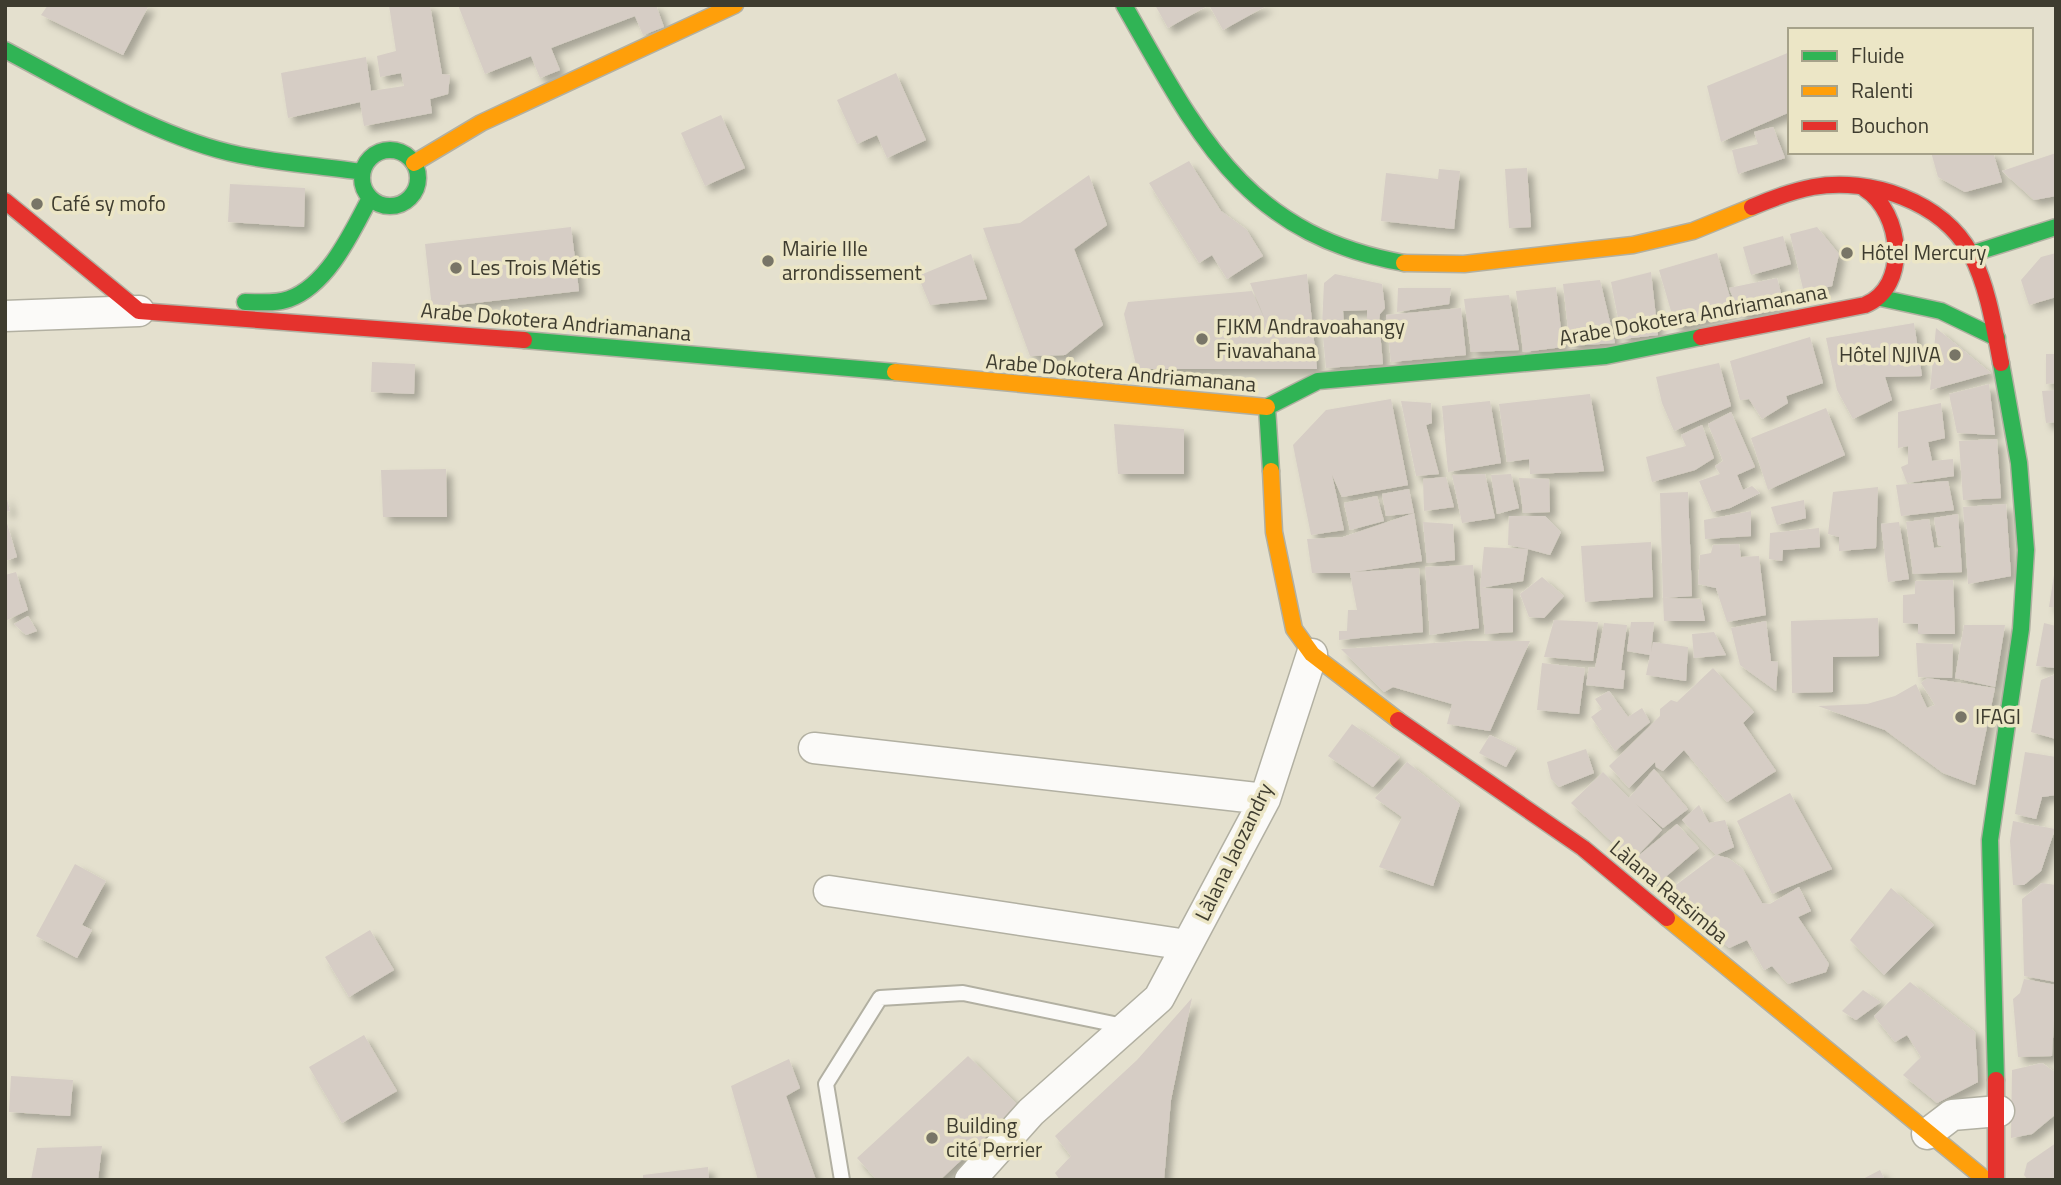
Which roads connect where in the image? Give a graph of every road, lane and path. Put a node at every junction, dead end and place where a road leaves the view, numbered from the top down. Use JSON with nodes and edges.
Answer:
{"nodes":[{"id":1,"x":1124,"y":5,"type":"edge"},
{"id":2,"x":727,"y":8,"type":"edge"},
{"id":3,"x":5,"y":50,"type":"edge"},
{"id":4,"x":414,"y":163,"type":"junction"},
{"id":5,"x":362,"y":172,"type":"junction"},
{"id":6,"x":1865,"y":189,"type":"junction"},
{"id":7,"x":5,"y":201,"type":"edge"},
{"id":8,"x":373,"y":201,"type":"junction"},
{"id":9,"x":2056,"y":227,"type":"edge"},
{"id":10,"x":1971,"y":254,"type":"junction"},
{"id":11,"x":345,"y":273,"type":"dead end"},
{"id":12,"x":1881,"y":298,"type":"junction"},
{"id":13,"x":324,"y":303,"type":"dead end"},
{"id":14,"x":139,"y":311,"type":"junction"},
{"id":15,"x":5,"y":316,"type":"edge"},
{"id":16,"x":308,"y":322,"type":"junction"},
{"id":17,"x":1997,"y":338,"type":"junction"},
{"id":18,"x":1266,"y":407,"type":"junction"},
{"id":19,"x":1312,"y":654,"type":"junction"},
{"id":20,"x":814,"y":748,"type":"dead end"},
{"id":21,"x":1265,"y":799,"type":"junction"},
{"id":22,"x":829,"y":891,"type":"dead end"},
{"id":23,"x":1187,"y":945,"type":"junction"},
{"id":24,"x":1128,"y":1027,"type":"junction"},
{"id":25,"x":1999,"y":1111,"type":"junction"},
{"id":26,"x":1927,"y":1134,"type":"junction"},
{"id":27,"x":842,"y":1180,"type":"edge"},
{"id":28,"x":970,"y":1180,"type":"edge"},
{"id":29,"x":1986,"y":1180,"type":"edge"},
{"id":30,"x":1996,"y":1180,"type":"edge"}],
"edges":[{"from":1,"to":6,"type":"main road"},
{"from":2,"to":4,"type":"main road"},
{"from":3,"to":5,"type":"main road"},
{"from":4,"to":5,"type":"main road"},
{"from":4,"to":8,"type":"main road"},
{"from":5,"to":8,"type":"main road"},
{"from":6,"to":10,"type":"main road"},
{"from":6,"to":12,"type":"main road"},
{"from":7,"to":14,"type":"main road"},
{"from":8,"to":11,"type":"main road"},
{"from":8,"to":14,"type":"main road"},
{"from":9,"to":10,"type":"main road"},
{"from":10,"to":17,"type":"main road"},
{"from":12,"to":17,"type":"main road"},
{"from":12,"to":18,"type":"main road","name":"Arabe Dokotera Andriamanana"},
{"from":13,"to":16,"type":"main road"},
{"from":14,"to":15,"type":"street"},
{"from":14,"to":16,"type":"main road","name":"Arabe Dokotera Andriamanana"},
{"from":16,"to":18,"type":"main road","name":"Arabe Dokotera Andriamanana"},
{"from":17,"to":25,"type":"main road"},
{"from":18,"to":19,"type":"main road"},
{"from":19,"to":21,"type":"street","name":"Làlana Jaozandry"},
{"from":19,"to":26,"type":"main road","name":"Làlana Ratsimba"},
{"from":20,"to":21,"type":"street"},
{"from":21,"to":23,"type":"street","name":"Làlana Jaozandry"},
{"from":22,"to":23,"type":"street"},
{"from":23,"to":24,"type":"street","name":"Làlana Jaozandry"},
{"from":24,"to":27,"type":"lane"},
{"from":24,"to":28,"type":"street","name":"Làlana Jaozandry"},
{"from":25,"to":26,"type":"street"},
{"from":25,"to":30,"type":"main road"},
{"from":26,"to":29,"type":"main road","name":"Làlana Ratsimba"}]}
